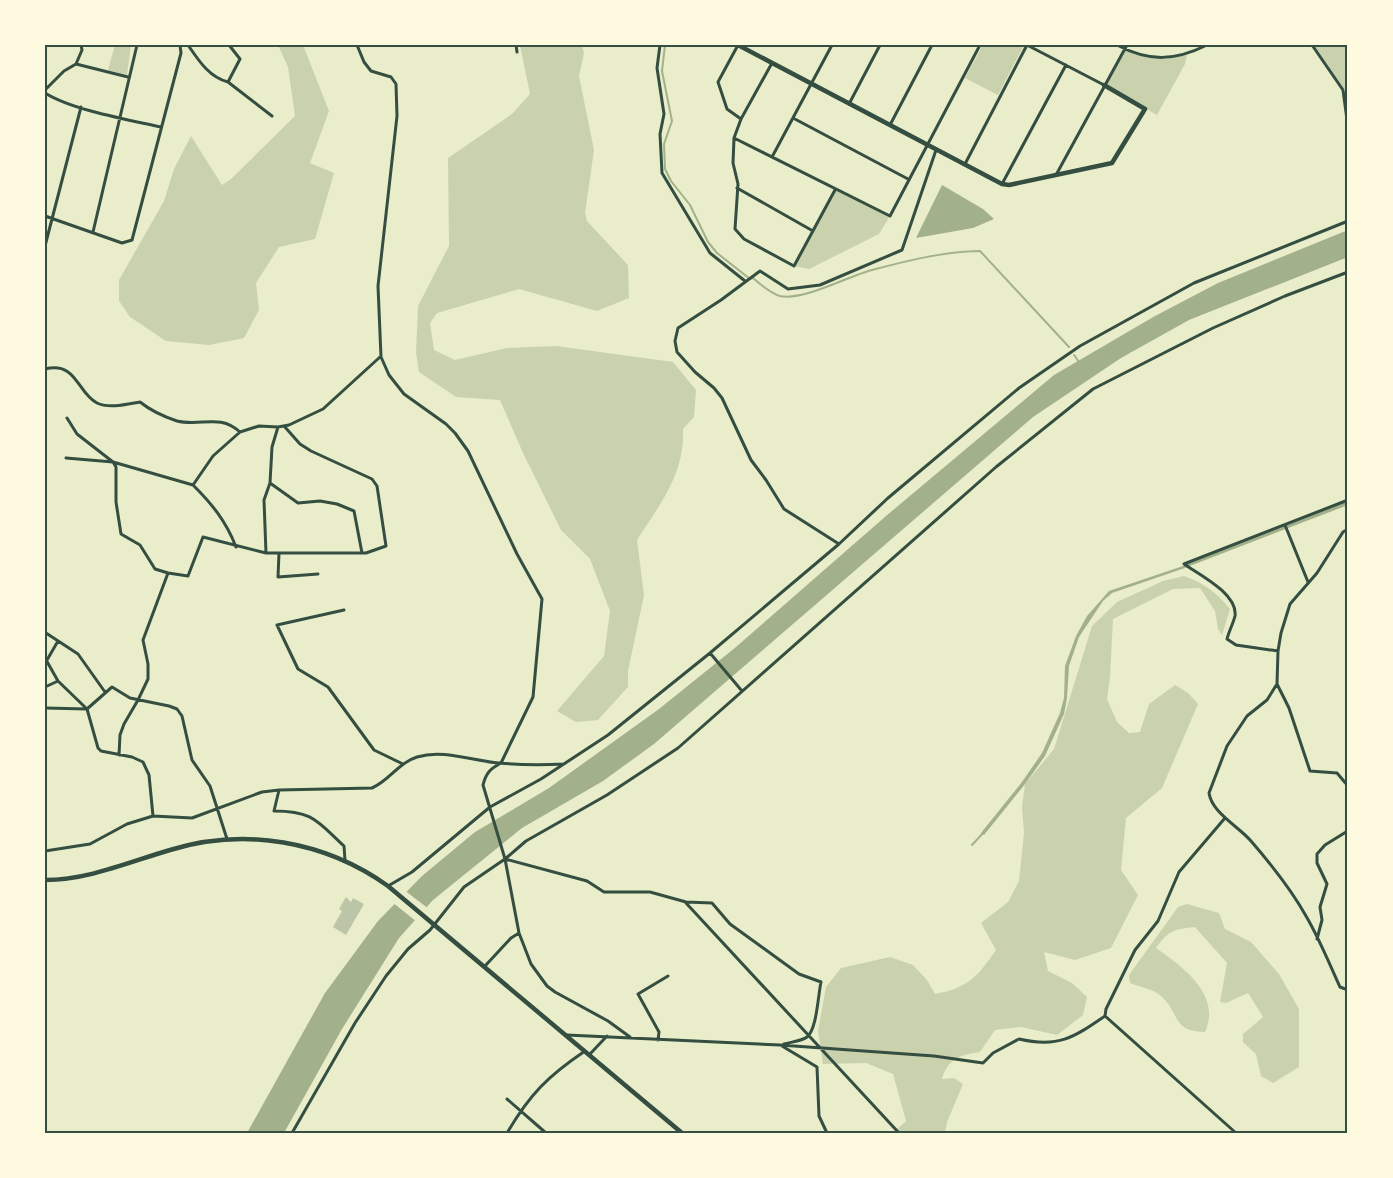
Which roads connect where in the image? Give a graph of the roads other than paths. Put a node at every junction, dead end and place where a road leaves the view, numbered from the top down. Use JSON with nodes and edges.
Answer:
{"nodes":[{"id":1,"x":81,"y":45,"type":"edge"},
{"id":2,"x":137,"y":45,"type":"edge"},
{"id":3,"x":180,"y":45,"type":"edge"},
{"id":4,"x":188,"y":45,"type":"edge"},
{"id":5,"x":229,"y":45,"type":"edge"},
{"id":6,"x":357,"y":45,"type":"edge"},
{"id":7,"x":516,"y":45,"type":"edge"},
{"id":8,"x":660,"y":45,"type":"edge"},
{"id":9,"x":738,"y":45,"type":"edge"},
{"id":10,"x":832,"y":45,"type":"edge"},
{"id":11,"x":880,"y":45,"type":"edge"},
{"id":12,"x":932,"y":45,"type":"edge"},
{"id":13,"x":980,"y":45,"type":"edge"},
{"id":14,"x":1027,"y":45,"type":"edge"},
{"id":15,"x":1117,"y":45,"type":"edge"},
{"id":16,"x":1207,"y":45,"type":"edge"},
{"id":17,"x":1312,"y":45,"type":"edge"},
{"id":18,"x":1126,"y":47,"type":"edge"},
{"id":19,"x":517,"y":52,"type":"dead end"},
{"id":20,"x":772,"y":63,"type":"junction"},
{"id":21,"x":76,"y":64,"type":"junction"},
{"id":22,"x":1066,"y":65,"type":"junction"},
{"id":23,"x":128,"y":76,"type":"junction"},
{"id":24,"x":228,"y":82,"type":"junction"},
{"id":25,"x":811,"y":84,"type":"junction"},
{"id":26,"x":1104,"y":85,"type":"junction"},
{"id":27,"x":1348,"y":87,"type":"edge"},
{"id":28,"x":1343,"y":90,"type":"junction"},
{"id":29,"x":45,"y":92,"type":"edge"},
{"id":30,"x":849,"y":104,"type":"junction"},
{"id":31,"x":81,"y":107,"type":"junction"},
{"id":32,"x":272,"y":116,"type":"dead end"},
{"id":33,"x":121,"y":118,"type":"junction"},
{"id":34,"x":793,"y":118,"type":"junction"},
{"id":35,"x":741,"y":119,"type":"junction"},
{"id":36,"x":890,"y":125,"type":"junction"},
{"id":37,"x":161,"y":127,"type":"junction"},
{"id":38,"x":1348,"y":127,"type":"edge"},
{"id":39,"x":734,"y":138,"type":"junction"},
{"id":40,"x":927,"y":144,"type":"junction"},
{"id":41,"x":936,"y":150,"type":"junction"},
{"id":42,"x":772,"y":157,"type":"junction"},
{"id":43,"x":965,"y":164,"type":"junction"},
{"id":44,"x":1056,"y":176,"type":"junction"},
{"id":45,"x":908,"y":179,"type":"junction"},
{"id":46,"x":1002,"y":184,"type":"junction"},
{"id":47,"x":737,"y":189,"type":"junction"},
{"id":48,"x":836,"y":190,"type":"junction"},
{"id":49,"x":45,"y":216,"type":"edge"},
{"id":50,"x":53,"y":219,"type":"junction"},
{"id":51,"x":1348,"y":221,"type":"edge"},
{"id":52,"x":813,"y":231,"type":"junction"},
{"id":53,"x":93,"y":232,"type":"junction"},
{"id":54,"x":45,"y":246,"type":"edge"},
{"id":55,"x":1348,"y":272,"type":"edge"},
{"id":56,"x":745,"y":281,"type":"junction"},
{"id":57,"x":381,"y":357,"type":"junction"},
{"id":58,"x":45,"y":369,"type":"edge"},
{"id":59,"x":66,"y":418,"type":"dead end"},
{"id":60,"x":284,"y":426,"type":"junction"},
{"id":61,"x":278,"y":427,"type":"junction"},
{"id":62,"x":240,"y":432,"type":"junction"},
{"id":63,"x":66,"y":458,"type":"dead end"},
{"id":64,"x":114,"y":462,"type":"junction"},
{"id":65,"x":270,"y":483,"type":"junction"},
{"id":66,"x":193,"y":484,"type":"junction"},
{"id":67,"x":1348,"y":500,"type":"edge"},
{"id":68,"x":1285,"y":524,"type":"junction"},
{"id":69,"x":1348,"y":530,"type":"edge"},
{"id":70,"x":839,"y":544,"type":"junction"},
{"id":71,"x":236,"y":547,"type":"junction"},
{"id":72,"x":266,"y":553,"type":"junction"},
{"id":73,"x":279,"y":553,"type":"junction"},
{"id":74,"x":362,"y":553,"type":"junction"},
{"id":75,"x":168,"y":573,"type":"junction"},
{"id":76,"x":318,"y":574,"type":"dead end"},
{"id":77,"x":1308,"y":582,"type":"junction"},
{"id":78,"x":344,"y":610,"type":"dead end"},
{"id":79,"x":45,"y":636,"type":"edge"},
{"id":80,"x":58,"y":641,"type":"junction"},
{"id":81,"x":1278,"y":651,"type":"junction"},
{"id":82,"x":710,"y":653,"type":"junction"},
{"id":83,"x":46,"y":659,"type":"edge"},
{"id":84,"x":58,"y":681,"type":"junction"},
{"id":85,"x":1277,"y":684,"type":"junction"},
{"id":86,"x":45,"y":687,"type":"edge"},
{"id":87,"x":105,"y":692,"type":"junction"},
{"id":88,"x":742,"y":692,"type":"junction"},
{"id":89,"x":138,"y":700,"type":"junction"},
{"id":90,"x":45,"y":708,"type":"edge"},
{"id":91,"x":87,"y":709,"type":"junction"},
{"id":92,"x":119,"y":755,"type":"junction"},
{"id":93,"x":404,"y":764,"type":"junction"},
{"id":94,"x":501,"y":764,"type":"junction"},
{"id":95,"x":566,"y":764,"type":"junction"},
{"id":96,"x":1348,"y":786,"type":"edge"},
{"id":97,"x":279,"y":790,"type":"junction"},
{"id":98,"x":489,"y":807,"type":"junction"},
{"id":99,"x":217,"y":810,"type":"junction"},
{"id":100,"x":153,"y":816,"type":"junction"},
{"id":101,"x":1225,"y":818,"type":"junction"},
{"id":102,"x":1348,"y":828,"type":"edge"},
{"id":103,"x":227,"y":839,"type":"junction"},
{"id":104,"x":45,"y":850,"type":"edge"},
{"id":105,"x":505,"y":859,"type":"junction"},
{"id":106,"x":345,"y":860,"type":"junction"},
{"id":107,"x":45,"y":880,"type":"edge"},
{"id":108,"x":388,"y":886,"type":"junction"},
{"id":109,"x":686,"y":903,"type":"junction"},
{"id":110,"x":435,"y":924,"type":"junction"},
{"id":111,"x":519,"y":933,"type":"junction"},
{"id":112,"x":1317,"y":939,"type":"junction"},
{"id":113,"x":485,"y":966,"type":"junction"},
{"id":114,"x":668,"y":976,"type":"dead end"},
{"id":115,"x":1348,"y":990,"type":"edge"},
{"id":116,"x":1105,"y":1016,"type":"junction"},
{"id":117,"x":567,"y":1035,"type":"junction"},
{"id":118,"x":808,"y":1035,"type":"junction"},
{"id":119,"x":608,"y":1036,"type":"junction"},
{"id":120,"x":630,"y":1037,"type":"junction"},
{"id":121,"x":658,"y":1040,"type":"junction"},
{"id":122,"x":780,"y":1045,"type":"junction"},
{"id":123,"x":821,"y":1049,"type":"junction"},
{"id":124,"x":588,"y":1052,"type":"junction"},
{"id":125,"x":507,"y":1099,"type":"dead end"},
{"id":126,"x":520,"y":1111,"type":"junction"},
{"id":127,"x":292,"y":1133,"type":"edge"},
{"id":128,"x":507,"y":1133,"type":"edge"},
{"id":129,"x":546,"y":1133,"type":"edge"},
{"id":130,"x":682,"y":1133,"type":"edge"},
{"id":131,"x":827,"y":1133,"type":"edge"},
{"id":132,"x":898,"y":1133,"type":"edge"},
{"id":133,"x":1236,"y":1133,"type":"edge"}],
"edges":[{"from":1,"to":21,"type":"street"},
{"from":2,"to":23,"type":"street"},
{"from":3,"to":37,"type":"street"},
{"from":4,"to":24,"type":"street"},
{"from":5,"to":24,"type":"street"},
{"from":6,"to":57,"type":"street"},
{"from":7,"to":19,"type":"street"},
{"from":8,"to":56,"type":"street"},
{"from":9,"to":20,"type":"street"},
{"from":9,"to":35,"type":"street"},
{"from":10,"to":25,"type":"street"},
{"from":11,"to":30,"type":"street"},
{"from":12,"to":36,"type":"street"},
{"from":13,"to":40,"type":"street"},
{"from":14,"to":22,"type":"street"},
{"from":14,"to":43,"type":"street"},
{"from":15,"to":18,"type":"street"},
{"from":16,"to":18,"type":"street"},
{"from":17,"to":28,"type":"street"},
{"from":18,"to":26,"type":"street"},
{"from":20,"to":25,"type":"street"},
{"from":20,"to":35,"type":"street"},
{"from":21,"to":23,"type":"street"},
{"from":21,"to":29,"type":"street"},
{"from":22,"to":26,"type":"street"},
{"from":22,"to":46,"type":"street"},
{"from":23,"to":33,"type":"street"},
{"from":24,"to":32,"type":"street"},
{"from":25,"to":30,"type":"street"},
{"from":25,"to":34,"type":"street"},
{"from":26,"to":44,"type":"street"},
{"from":26,"to":44,"type":"street"},
{"from":27,"to":28,"type":"street"},
{"from":28,"to":38,"type":"street"},
{"from":29,"to":31,"type":"street"},
{"from":30,"to":36,"type":"street"},
{"from":31,"to":33,"type":"street"},
{"from":31,"to":50,"type":"street"},
{"from":33,"to":37,"type":"street"},
{"from":33,"to":53,"type":"street"},
{"from":34,"to":42,"type":"street"},
{"from":34,"to":45,"type":"street"},
{"from":35,"to":39,"type":"street"},
{"from":36,"to":40,"type":"street"},
{"from":37,"to":53,"type":"street"},
{"from":39,"to":42,"type":"street"},
{"from":39,"to":47,"type":"street"},
{"from":40,"to":41,"type":"street"},
{"from":40,"to":45,"type":"street"},
{"from":41,"to":43,"type":"street"},
{"from":41,"to":56,"type":"street"},
{"from":42,"to":48,"type":"street"},
{"from":43,"to":46,"type":"street"},
{"from":44,"to":46,"type":"street"},
{"from":45,"to":48,"type":"street"},
{"from":47,"to":52,"type":"street"},
{"from":47,"to":52,"type":"street"},
{"from":48,"to":52,"type":"street"},
{"from":49,"to":50,"type":"street"},
{"from":50,"to":53,"type":"street"},
{"from":50,"to":54,"type":"street"},
{"from":51,"to":70,"type":"street"},
{"from":55,"to":88,"type":"street"},
{"from":56,"to":70,"type":"street"},
{"from":57,"to":60,"type":"street"},
{"from":57,"to":94,"type":"street"},
{"from":58,"to":62,"type":"street"},
{"from":59,"to":64,"type":"street"},
{"from":60,"to":61,"type":"street"},
{"from":60,"to":74,"type":"street"},
{"from":61,"to":62,"type":"street"},
{"from":61,"to":65,"type":"street"},
{"from":62,"to":66,"type":"street"},
{"from":63,"to":64,"type":"street"},
{"from":64,"to":66,"type":"street"},
{"from":64,"to":75,"type":"street"},
{"from":65,"to":72,"type":"street"},
{"from":65,"to":74,"type":"street"},
{"from":66,"to":71,"type":"street"},
{"from":67,"to":68,"type":"street"},
{"from":68,"to":77,"type":"street"},
{"from":68,"to":81,"type":"street"},
{"from":69,"to":77,"type":"street"},
{"from":70,"to":82,"type":"street"},
{"from":71,"to":72,"type":"street"},
{"from":71,"to":75,"type":"street"},
{"from":72,"to":73,"type":"street"},
{"from":73,"to":74,"type":"street"},
{"from":73,"to":76,"type":"street"},
{"from":75,"to":89,"type":"street"},
{"from":77,"to":81,"type":"street"},
{"from":78,"to":93,"type":"street"},
{"from":79,"to":80,"type":"street"},
{"from":80,"to":83,"type":"street"},
{"from":80,"to":87,"type":"street"},
{"from":81,"to":85,"type":"street"},
{"from":82,"to":88,"type":"street"},
{"from":82,"to":95,"type":"street"},
{"from":83,"to":84,"type":"street"},
{"from":84,"to":86,"type":"street"},
{"from":84,"to":91,"type":"street"},
{"from":85,"to":96,"type":"street"},
{"from":85,"to":101,"type":"street"},
{"from":87,"to":89,"type":"street"},
{"from":87,"to":91,"type":"street"},
{"from":88,"to":105,"type":"street"},
{"from":89,"to":92,"type":"street"},
{"from":89,"to":99,"type":"street"},
{"from":90,"to":91,"type":"street"},
{"from":91,"to":92,"type":"street"},
{"from":92,"to":100,"type":"street"},
{"from":93,"to":94,"type":"street"},
{"from":93,"to":97,"type":"street"},
{"from":94,"to":95,"type":"street"},
{"from":94,"to":98,"type":"street"},
{"from":95,"to":98,"type":"street"},
{"from":97,"to":99,"type":"street"},
{"from":97,"to":106,"type":"street"},
{"from":98,"to":105,"type":"street"},
{"from":98,"to":108,"type":"street"},
{"from":99,"to":100,"type":"street"},
{"from":99,"to":103,"type":"street"},
{"from":100,"to":104,"type":"street"},
{"from":101,"to":112,"type":"street"},
{"from":101,"to":116,"type":"street"},
{"from":102,"to":112,"type":"street"},
{"from":103,"to":106,"type":"street"},
{"from":103,"to":107,"type":"street"},
{"from":105,"to":109,"type":"street"},
{"from":105,"to":110,"type":"street"},
{"from":105,"to":111,"type":"street"},
{"from":106,"to":108,"type":"street"},
{"from":108,"to":110,"type":"street"},
{"from":109,"to":118,"type":"street"},
{"from":109,"to":118,"type":"street"},
{"from":110,"to":113,"type":"street"},
{"from":110,"to":127,"type":"street"},
{"from":111,"to":113,"type":"street"},
{"from":111,"to":120,"type":"street"},
{"from":112,"to":115,"type":"street"},
{"from":113,"to":117,"type":"street"},
{"from":114,"to":121,"type":"street"},
{"from":116,"to":123,"type":"street"},
{"from":116,"to":133,"type":"street"},
{"from":117,"to":119,"type":"street"},
{"from":117,"to":124,"type":"street"},
{"from":118,"to":122,"type":"street"},
{"from":118,"to":123,"type":"street"},
{"from":119,"to":120,"type":"street"},
{"from":119,"to":124,"type":"street"},
{"from":120,"to":121,"type":"street"},
{"from":121,"to":122,"type":"street"},
{"from":122,"to":123,"type":"street"},
{"from":122,"to":131,"type":"street"},
{"from":123,"to":132,"type":"street"},
{"from":124,"to":126,"type":"street"},
{"from":124,"to":130,"type":"street"},
{"from":125,"to":126,"type":"street"},
{"from":126,"to":128,"type":"street"},
{"from":126,"to":129,"type":"street"}]}
